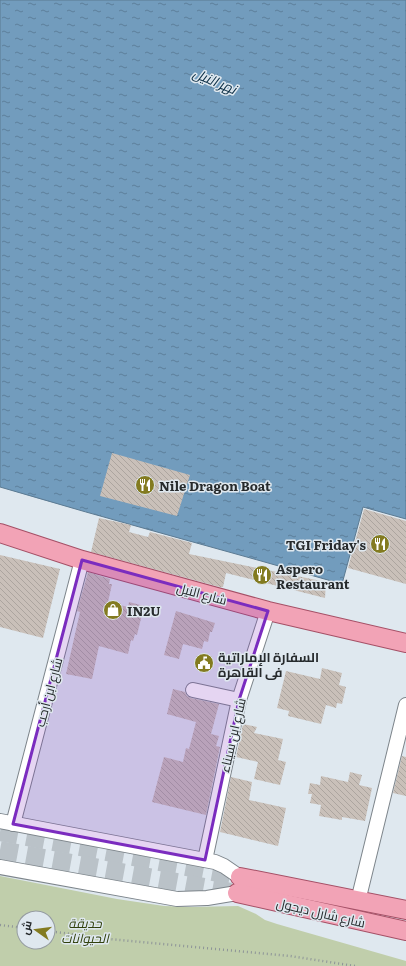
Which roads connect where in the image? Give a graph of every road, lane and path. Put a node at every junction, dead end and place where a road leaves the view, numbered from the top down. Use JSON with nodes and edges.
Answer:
{"nodes":[{"id":1,"x":0,"y":533,"type":"edge"},
{"id":2,"x":82,"y":560,"type":"junction"},
{"id":3,"x":268,"y":611,"type":"junction"},
{"id":4,"x":406,"y":643,"type":"edge"},
{"id":5,"x":193,"y":690,"type":"dead end"},
{"id":6,"x":239,"y":700,"type":"junction"},
{"id":7,"x":406,"y":705,"type":"edge"},
{"id":8,"x":6,"y":822,"type":"edge"},
{"id":9,"x":205,"y":860,"type":"junction"},
{"id":10,"x":0,"y":867,"type":"edge"},
{"id":11,"x":238,"y":885,"type":"junction"},
{"id":12,"x":358,"y":901,"type":"junction"},
{"id":13,"x":406,"y":910,"type":"edge"},
{"id":14,"x":0,"y":925,"type":"edge"},
{"id":15,"x":16,"y":927,"type":"edge"},
{"id":16,"x":406,"y":931,"type":"edge"},
{"id":17,"x":56,"y":932,"type":"edge"},
{"id":18,"x":355,"y":966,"type":"edge"}],
"edges":[{"from":1,"to":2,"type":"main road","name":"شارع النيل"},
{"from":2,"to":3,"type":"main road","name":"شارع النيل"},
{"from":2,"to":8,"type":"street","name":"شارع ابن أرحب"},
{"from":3,"to":4,"type":"main road","name":"شارع النيل"},
{"from":3,"to":6,"type":"street","name":"شارع ابن سيناء"},
{"from":5,"to":6,"type":"street"},
{"from":6,"to":9,"type":"street","name":"شارع ابن سيناء"},
{"from":7,"to":12,"type":"street"},
{"from":8,"to":9,"type":"street"},
{"from":9,"to":11,"type":"street"},
{"from":10,"to":11,"type":"street"},
{"from":11,"to":12,"type":"main road","name":"شارع شارل ديجول"},
{"from":11,"to":16,"type":"main road","name":"شارع شارل ديجول"},
{"from":12,"to":13,"type":"main road","name":"شارع شارل ديجول"},
{"from":14,"to":15,"type":"path"},
{"from":17,"to":18,"type":"path"}]}
